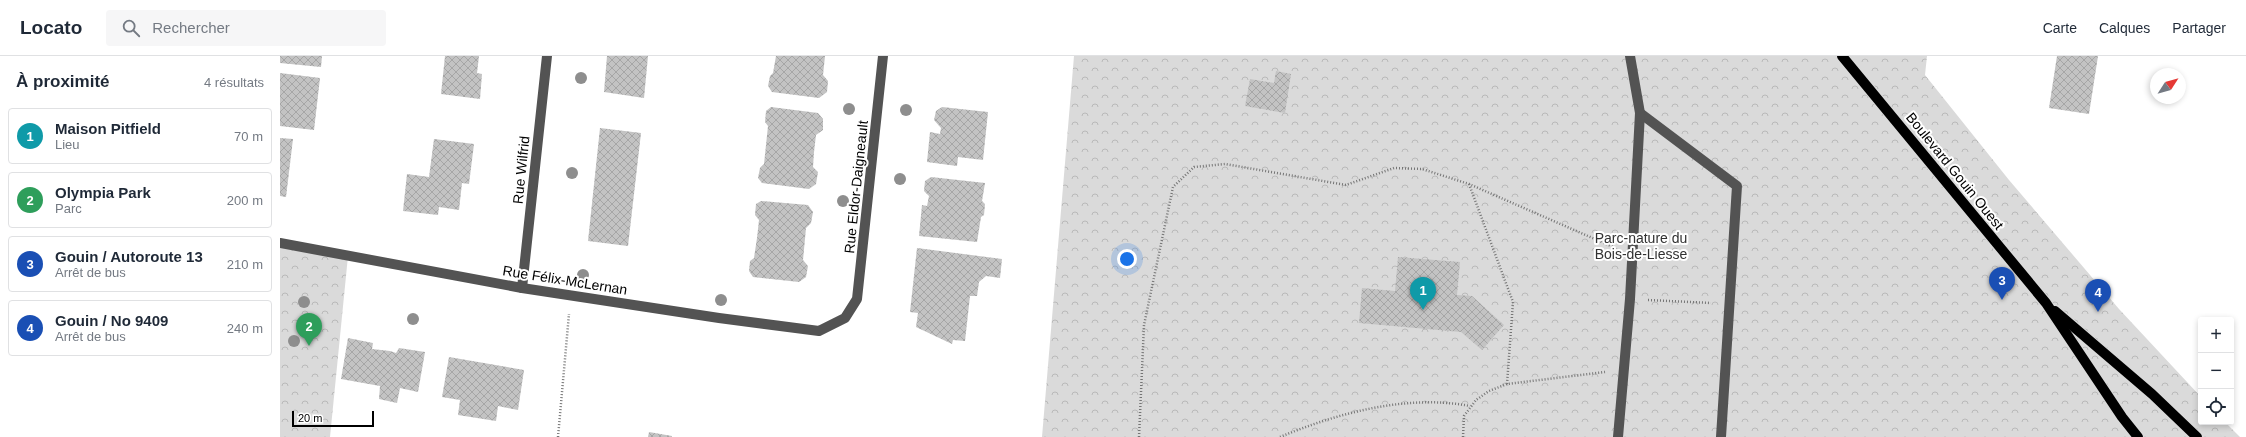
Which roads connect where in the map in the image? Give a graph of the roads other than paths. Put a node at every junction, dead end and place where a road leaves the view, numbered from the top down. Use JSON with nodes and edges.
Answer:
{"nodes":[{"id":1,"x":547,"y":56,"type":"edge"},
{"id":2,"x":883,"y":56,"type":"edge"},
{"id":3,"x":1630,"y":56,"type":"edge"},
{"id":4,"x":1842,"y":56,"type":"edge"},
{"id":5,"x":1640,"y":113,"type":"junction"},
{"id":6,"x":280,"y":243,"type":"edge"},
{"id":7,"x":522,"y":288,"type":"junction"},
{"id":8,"x":2046,"y":303,"type":"junction"},
{"id":9,"x":845,"y":318,"type":"joint"},
{"id":10,"x":1618,"y":437,"type":"edge"},
{"id":11,"x":1721,"y":437,"type":"edge"},
{"id":12,"x":2138,"y":437,"type":"edge"},
{"id":13,"x":2197,"y":437,"type":"edge"}],
"edges":[{"from":1,"to":7,"type":"street","name":"Rue Wilfrid"},
{"from":2,"to":9,"type":"street","name":"Rue Eldor-Daigneault"},
{"from":3,"to":5,"type":"street"},
{"from":4,"to":8,"type":"main road","name":"Boulevard Gouin Ouest"},
{"from":5,"to":10,"type":"street"},
{"from":5,"to":11,"type":"street"},
{"from":6,"to":7,"type":"street","name":"Rue Félix-McLernan"},
{"from":7,"to":9,"type":"street","name":"Rue Félix-McLernan"},
{"from":8,"to":12,"type":"main road","name":"Boulevard Gouin Ouest"},
{"from":8,"to":13,"type":"main road","name":"Boulevard Gouin Ouest"}]}
